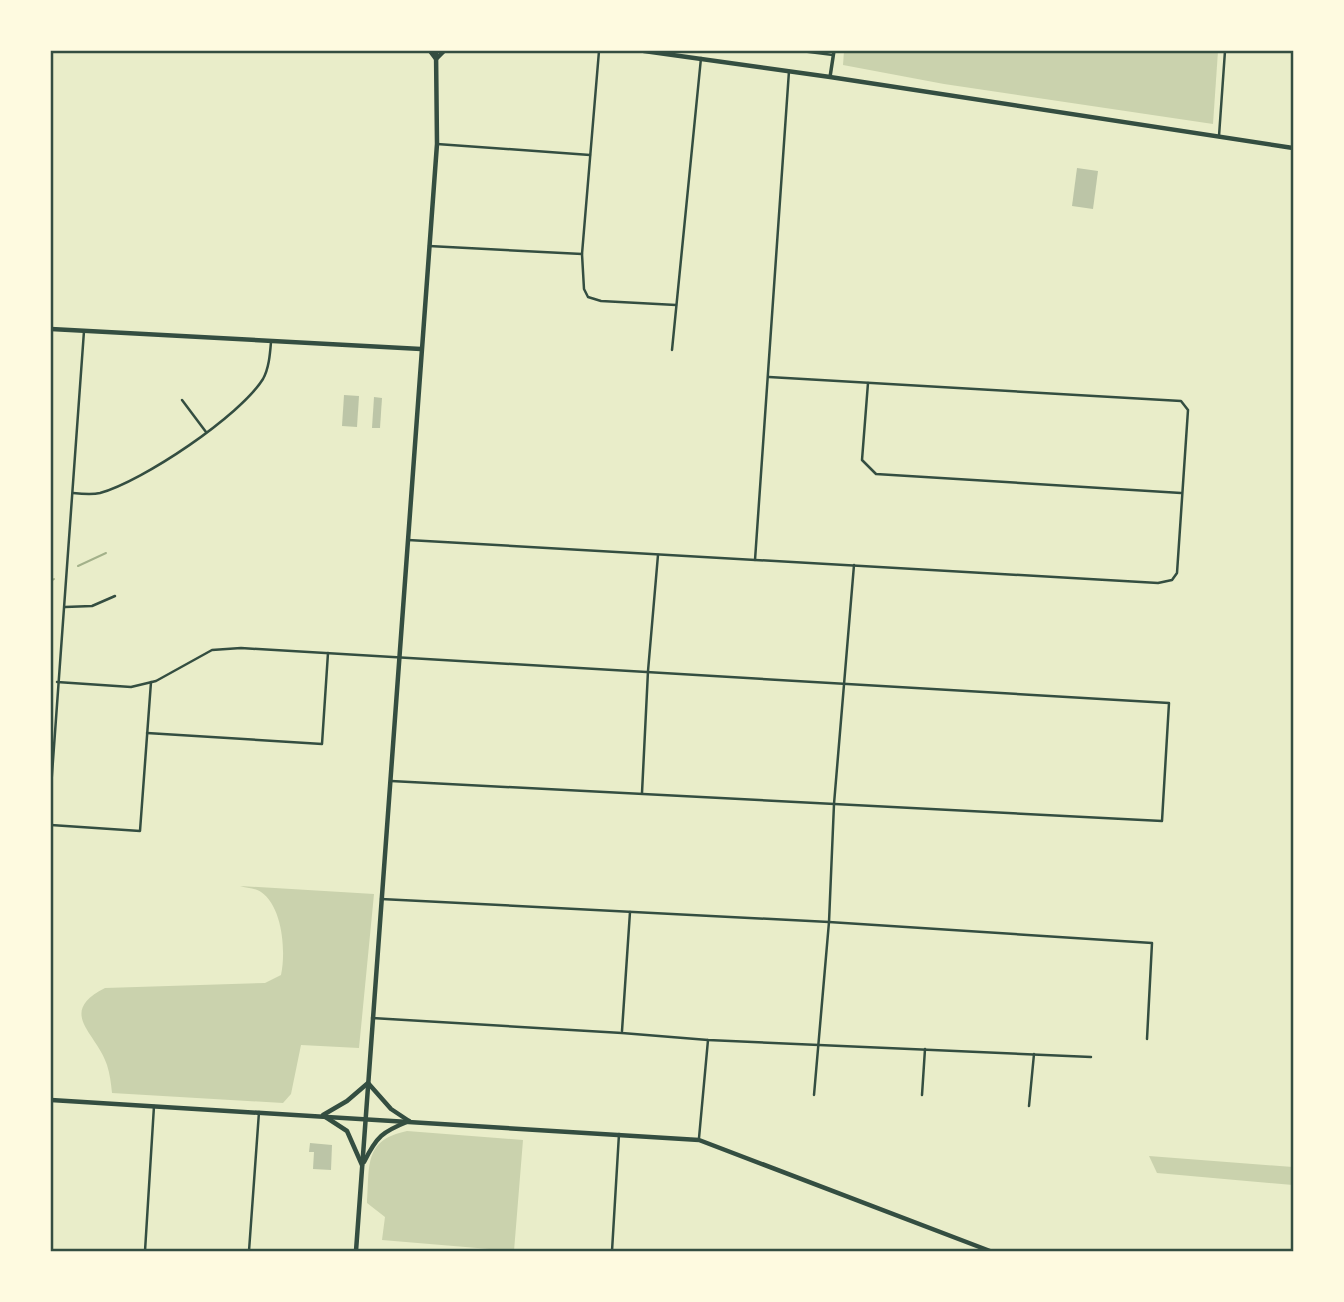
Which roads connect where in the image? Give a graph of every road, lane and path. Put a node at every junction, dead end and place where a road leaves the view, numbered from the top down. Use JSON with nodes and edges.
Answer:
{"nodes":[{"id":1,"x":430,"y":51,"type":"edge"},
{"id":2,"x":436,"y":51,"type":"edge"},
{"id":3,"x":444,"y":51,"type":"edge"},
{"id":4,"x":599,"y":51,"type":"edge"},
{"id":5,"x":644,"y":51,"type":"edge"},
{"id":6,"x":801,"y":51,"type":"edge"},
{"id":7,"x":1226,"y":51,"type":"edge"},
{"id":8,"x":834,"y":53,"type":"edge"},
{"id":9,"x":701,"y":58,"type":"junction"},
{"id":10,"x":436,"y":59,"type":"junction"},
{"id":11,"x":789,"y":71,"type":"junction"},
{"id":12,"x":830,"y":77,"type":"junction"},
{"id":13,"x":1219,"y":136,"type":"junction"},
{"id":14,"x":437,"y":144,"type":"junction"},
{"id":15,"x":1293,"y":148,"type":"edge"},
{"id":16,"x":590,"y":155,"type":"junction"},
{"id":17,"x":429,"y":246,"type":"junction"},
{"id":18,"x":582,"y":254,"type":"junction"},
{"id":19,"x":676,"y":305,"type":"junction"},
{"id":20,"x":51,"y":329,"type":"edge"},
{"id":21,"x":84,"y":331,"type":"junction"},
{"id":22,"x":271,"y":342,"type":"junction"},
{"id":23,"x":421,"y":349,"type":"junction"},
{"id":24,"x":672,"y":350,"type":"dead end"},
{"id":25,"x":769,"y":377,"type":"junction"},
{"id":26,"x":868,"y":383,"type":"junction"},
{"id":27,"x":181,"y":400,"type":"dead end"},
{"id":28,"x":206,"y":432,"type":"junction"},
{"id":29,"x":1182,"y":493,"type":"junction"},
{"id":30,"x":73,"y":494,"type":"junction"},
{"id":31,"x":408,"y":540,"type":"junction"},
{"id":32,"x":658,"y":555,"type":"junction"},
{"id":33,"x":755,"y":560,"type":"junction"},
{"id":34,"x":854,"y":565,"type":"junction"},
{"id":35,"x":115,"y":596,"type":"dead end"},
{"id":36,"x":64,"y":607,"type":"junction"},
{"id":37,"x":328,"y":653,"type":"junction"},
{"id":38,"x":398,"y":657,"type":"junction"},
{"id":39,"x":648,"y":671,"type":"junction"},
{"id":40,"x":57,"y":682,"type":"junction"},
{"id":41,"x":151,"y":682,"type":"junction"},
{"id":42,"x":845,"y":685,"type":"junction"},
{"id":43,"x":148,"y":733,"type":"junction"},
{"id":44,"x":391,"y":781,"type":"junction"},
{"id":45,"x":51,"y":788,"type":"edge"},
{"id":46,"x":642,"y":793,"type":"junction"},
{"id":47,"x":834,"y":804,"type":"junction"},
{"id":48,"x":51,"y":825,"type":"edge"},
{"id":49,"x":381,"y":899,"type":"junction"},
{"id":50,"x":630,"y":912,"type":"junction"},
{"id":51,"x":829,"y":922,"type":"junction"},
{"id":52,"x":372,"y":1018,"type":"junction"},
{"id":53,"x":622,"y":1033,"type":"junction"},
{"id":54,"x":1147,"y":1039,"type":"dead end"},
{"id":55,"x":708,"y":1040,"type":"junction"},
{"id":56,"x":818,"y":1045,"type":"junction"},
{"id":57,"x":925,"y":1049,"type":"junction"},
{"id":58,"x":1034,"y":1054,"type":"junction"},
{"id":59,"x":1091,"y":1057,"type":"dead end"},
{"id":60,"x":368,"y":1083,"type":"junction"},
{"id":61,"x":814,"y":1095,"type":"dead end"},
{"id":62,"x":922,"y":1095,"type":"dead end"},
{"id":63,"x":51,"y":1100,"type":"edge"},
{"id":64,"x":154,"y":1106,"type":"junction"},
{"id":65,"x":1029,"y":1106,"type":"dead end"},
{"id":66,"x":259,"y":1112,"type":"junction"},
{"id":67,"x":323,"y":1115,"type":"junction"},
{"id":68,"x":366,"y":1118,"type":"junction"},
{"id":69,"x":409,"y":1121,"type":"junction"},
{"id":70,"x":619,"y":1134,"type":"junction"},
{"id":71,"x":699,"y":1140,"type":"junction"},
{"id":72,"x":362,"y":1166,"type":"junction"},
{"id":73,"x":145,"y":1251,"type":"edge"},
{"id":74,"x":249,"y":1251,"type":"edge"},
{"id":75,"x":356,"y":1251,"type":"edge"},
{"id":76,"x":612,"y":1251,"type":"edge"},
{"id":77,"x":990,"y":1251,"type":"edge"}],
"edges":[{"from":1,"to":10,"type":"main road"},
{"from":2,"to":10,"type":"main road"},
{"from":3,"to":10,"type":"main road"},
{"from":4,"to":16,"type":"street"},
{"from":5,"to":9,"type":"main road"},
{"from":6,"to":8,"type":"street"},
{"from":7,"to":13,"type":"street"},
{"from":8,"to":12,"type":"street"},
{"from":9,"to":11,"type":"main road"},
{"from":9,"to":19,"type":"street"},
{"from":10,"to":14,"type":"main road"},
{"from":11,"to":12,"type":"main road"},
{"from":11,"to":25,"type":"street"},
{"from":12,"to":13,"type":"main road"},
{"from":13,"to":15,"type":"main road"},
{"from":14,"to":16,"type":"street"},
{"from":14,"to":17,"type":"main road"},
{"from":16,"to":18,"type":"street"},
{"from":17,"to":18,"type":"street"},
{"from":17,"to":23,"type":"main road"},
{"from":18,"to":19,"type":"street"},
{"from":19,"to":24,"type":"street"},
{"from":20,"to":21,"type":"main road"},
{"from":21,"to":22,"type":"main road"},
{"from":21,"to":30,"type":"street"},
{"from":22,"to":23,"type":"main road"},
{"from":22,"to":28,"type":"street"},
{"from":23,"to":31,"type":"main road"},
{"from":25,"to":26,"type":"street"},
{"from":25,"to":33,"type":"street"},
{"from":26,"to":29,"type":"street"},
{"from":26,"to":29,"type":"street"},
{"from":27,"to":28,"type":"street"},
{"from":28,"to":30,"type":"street"},
{"from":29,"to":34,"type":"street"},
{"from":30,"to":36,"type":"street"},
{"from":31,"to":32,"type":"street"},
{"from":31,"to":38,"type":"main road"},
{"from":32,"to":33,"type":"street"},
{"from":32,"to":39,"type":"street"},
{"from":33,"to":34,"type":"street"},
{"from":34,"to":42,"type":"street"},
{"from":35,"to":36,"type":"street"},
{"from":36,"to":40,"type":"street"},
{"from":37,"to":38,"type":"street"},
{"from":37,"to":41,"type":"street"},
{"from":37,"to":43,"type":"street"},
{"from":38,"to":39,"type":"street"},
{"from":38,"to":44,"type":"main road"},
{"from":39,"to":42,"type":"street"},
{"from":39,"to":46,"type":"street"},
{"from":40,"to":41,"type":"street"},
{"from":40,"to":45,"type":"street"},
{"from":41,"to":43,"type":"street"},
{"from":42,"to":47,"type":"street"},
{"from":42,"to":47,"type":"street"},
{"from":43,"to":48,"type":"street"},
{"from":44,"to":46,"type":"street"},
{"from":44,"to":49,"type":"main road"},
{"from":46,"to":47,"type":"street"},
{"from":47,"to":51,"type":"street"},
{"from":49,"to":50,"type":"street"},
{"from":49,"to":52,"type":"main road"},
{"from":50,"to":51,"type":"street"},
{"from":50,"to":53,"type":"street"},
{"from":51,"to":54,"type":"street"},
{"from":51,"to":56,"type":"street"},
{"from":52,"to":53,"type":"street"},
{"from":52,"to":60,"type":"main road"},
{"from":53,"to":55,"type":"street"},
{"from":55,"to":56,"type":"street"},
{"from":55,"to":71,"type":"street"},
{"from":56,"to":57,"type":"street"},
{"from":56,"to":61,"type":"street"},
{"from":57,"to":58,"type":"street"},
{"from":57,"to":62,"type":"street"},
{"from":58,"to":59,"type":"street"},
{"from":58,"to":65,"type":"street"},
{"from":60,"to":67,"type":"main road"},
{"from":60,"to":68,"type":"main road"},
{"from":60,"to":69,"type":"main road"},
{"from":63,"to":64,"type":"main road"},
{"from":64,"to":66,"type":"main road"},
{"from":64,"to":73,"type":"street"},
{"from":66,"to":67,"type":"main road"},
{"from":66,"to":74,"type":"street"},
{"from":67,"to":68,"type":"main road"},
{"from":67,"to":72,"type":"main road"},
{"from":68,"to":69,"type":"main road"},
{"from":68,"to":72,"type":"main road"},
{"from":69,"to":70,"type":"main road"},
{"from":69,"to":72,"type":"main road"},
{"from":70,"to":71,"type":"main road"},
{"from":70,"to":76,"type":"street"},
{"from":71,"to":77,"type":"main road"},
{"from":72,"to":75,"type":"main road"}]}
